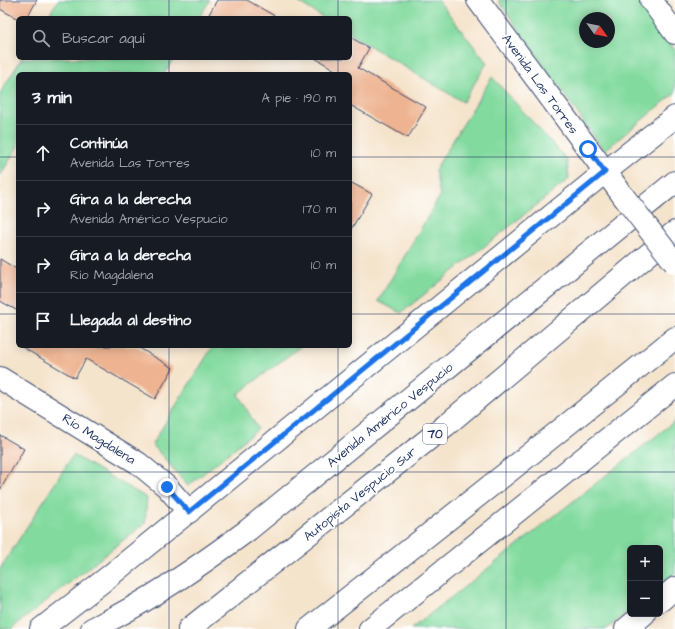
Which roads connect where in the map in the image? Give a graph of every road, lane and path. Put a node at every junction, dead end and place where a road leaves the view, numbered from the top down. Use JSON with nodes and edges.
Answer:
{"nodes":[{"id":1,"x":478,"y":0,"type":"edge"},
{"id":2,"x":651,"y":0,"type":"edge"},
{"id":3,"x":675,"y":33,"type":"edge"},
{"id":4,"x":675,"y":117,"type":"edge"},
{"id":5,"x":605,"y":172,"type":"junction"},
{"id":6,"x":675,"y":182,"type":"edge"},
{"id":7,"x":675,"y":232,"type":"edge"},
{"id":8,"x":675,"y":263,"type":"edge"},
{"id":9,"x":675,"y":338,"type":"edge"},
{"id":10,"x":0,"y":378,"type":"edge"},
{"id":11,"x":675,"y":385,"type":"edge"},
{"id":12,"x":189,"y":512,"type":"junction"},
{"id":13,"x":675,"y":588,"type":"edge"},
{"id":14,"x":663,"y":598,"type":"edge"},
{"id":15,"x":640,"y":617,"type":"edge"},
{"id":16,"x":41,"y":629,"type":"edge"},
{"id":17,"x":92,"y":629,"type":"edge"},
{"id":18,"x":189,"y":629,"type":"edge"},
{"id":19,"x":309,"y":629,"type":"edge"},
{"id":20,"x":370,"y":629,"type":"edge"},
{"id":21,"x":626,"y":629,"type":"edge"}],
"edges":[{"from":1,"to":5,"type":"main road","name":"Avenida Las Torres"},
{"from":2,"to":3,"type":"main road"},
{"from":4,"to":5,"type":"main road"},
{"from":5,"to":8,"type":"main road","name":"Avenida Las Torres","bridge":true},
{"from":5,"to":12,"type":"main road"},
{"from":6,"to":17,"type":"main road","name":"Avenida Américo Vespucio"},
{"from":7,"to":18,"type":"main road","name":"Autopista Vespucio Sur","number":"70"},
{"from":9,"to":19,"type":"main road"},
{"from":10,"to":12,"type":"main road","name":"Río Magdalena"},
{"from":11,"to":20,"type":"main road"},
{"from":12,"to":16,"type":"main road"},
{"from":13,"to":14,"type":"main road"},
{"from":15,"to":21,"type":"main road"}]}
